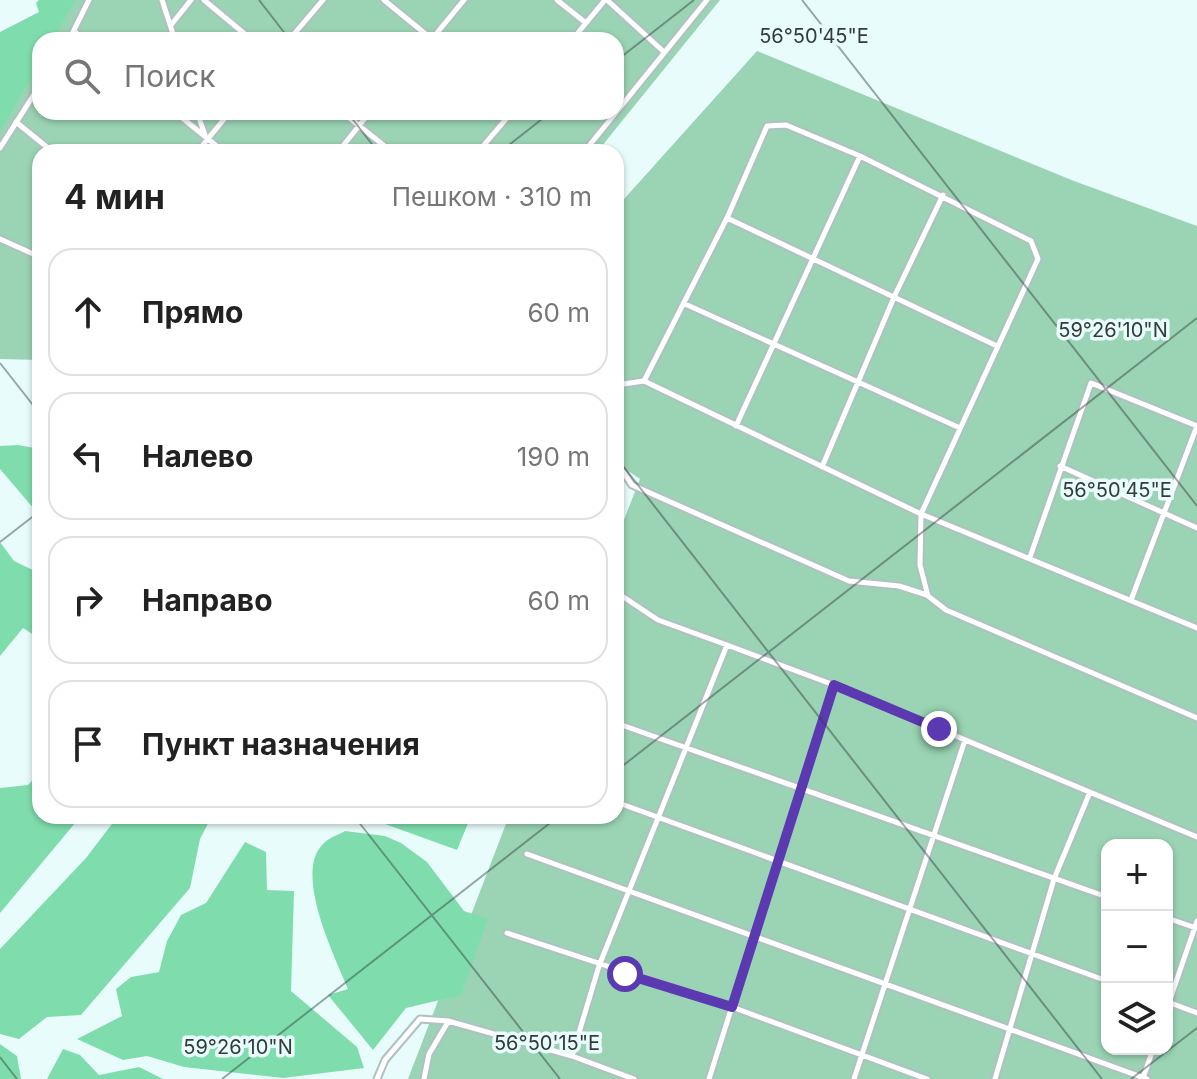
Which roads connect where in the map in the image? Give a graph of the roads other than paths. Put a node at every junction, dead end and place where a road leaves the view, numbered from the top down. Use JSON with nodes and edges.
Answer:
{"nodes":[{"id":1,"x":89,"y":0,"type":"edge"},
{"id":2,"x":162,"y":0,"type":"edge"},
{"id":3,"x":191,"y":0,"type":"edge"},
{"id":4,"x":204,"y":0,"type":"edge"},
{"id":5,"x":323,"y":0,"type":"edge"},
{"id":6,"x":384,"y":0,"type":"edge"},
{"id":7,"x":464,"y":0,"type":"edge"},
{"id":8,"x":557,"y":0,"type":"edge"},
{"id":9,"x":606,"y":0,"type":"edge"},
{"id":10,"x":707,"y":0,"type":"edge"},
{"id":11,"x":586,"y":23,"type":"junction"},
{"id":12,"x":170,"y":25,"type":"junction"},
{"id":13,"x":75,"y":32,"type":"edge"},
{"id":14,"x":172,"y":32,"type":"edge"},
{"id":15,"x":242,"y":32,"type":"edge"},
{"id":16,"x":296,"y":32,"type":"edge"},
{"id":17,"x":422,"y":32,"type":"edge"},
{"id":18,"x":438,"y":32,"type":"edge"},
{"id":19,"x":579,"y":32,"type":"edge"},
{"id":20,"x":664,"y":52,"type":"junction"},
{"id":21,"x":32,"y":97,"type":"edge"},
{"id":22,"x":624,"y":102,"type":"edge"},
{"id":23,"x":185,"y":120,"type":"edge"},
{"id":24,"x":200,"y":120,"type":"edge"},
{"id":25,"x":223,"y":120,"type":"edge"},
{"id":26,"x":352,"y":120,"type":"edge"},
{"id":27,"x":364,"y":120,"type":"edge"},
{"id":28,"x":505,"y":120,"type":"edge"},
{"id":29,"x":610,"y":120,"type":"edge"},
{"id":30,"x":16,"y":122,"type":"junction"},
{"id":31,"x":359,"y":126,"type":"junction"},
{"id":32,"x":207,"y":137,"type":"junction"},
{"id":33,"x":43,"y":144,"type":"edge"},
{"id":34,"x":202,"y":144,"type":"edge"},
{"id":35,"x":215,"y":144,"type":"edge"},
{"id":36,"x":344,"y":144,"type":"edge"},
{"id":37,"x":382,"y":144,"type":"edge"},
{"id":38,"x":485,"y":144,"type":"edge"},
{"id":39,"x":590,"y":144,"type":"edge"},
{"id":40,"x":0,"y":148,"type":"edge"},
{"id":41,"x":860,"y":156,"type":"junction"},
{"id":42,"x":943,"y":195,"type":"junction"},
{"id":43,"x":727,"y":218,"type":"junction"},
{"id":44,"x":0,"y":239,"type":"edge"},
{"id":45,"x":32,"y":253,"type":"edge"},
{"id":46,"x":813,"y":258,"type":"junction"},
{"id":47,"x":895,"y":295,"type":"junction"},
{"id":48,"x":685,"y":304,"type":"junction"},
{"id":49,"x":774,"y":344,"type":"junction"},
{"id":50,"x":998,"y":346,"type":"junction"},
{"id":51,"x":644,"y":381,"type":"junction"},
{"id":52,"x":856,"y":382,"type":"junction"},
{"id":53,"x":624,"y":384,"type":"edge"},
{"id":54,"x":736,"y":426,"type":"junction"},
{"id":55,"x":1197,"y":426,"type":"edge"},
{"id":56,"x":960,"y":428,"type":"junction"},
{"id":57,"x":1060,"y":466,"type":"junction"},
{"id":58,"x":822,"y":467,"type":"junction"},
{"id":59,"x":624,"y":474,"type":"edge"},
{"id":60,"x":1162,"y":513,"type":"junction"},
{"id":61,"x":921,"y":514,"type":"junction"},
{"id":62,"x":1197,"y":528,"type":"edge"},
{"id":63,"x":1030,"y":557,"type":"junction"},
{"id":64,"x":928,"y":596,"type":"junction"},
{"id":65,"x":624,"y":597,"type":"edge"},
{"id":66,"x":1131,"y":600,"type":"junction"},
{"id":67,"x":1197,"y":628,"type":"edge"},
{"id":68,"x":727,"y":645,"type":"junction"},
{"id":69,"x":834,"y":685,"type":"junction"},
{"id":70,"x":1197,"y":718,"type":"edge"},
{"id":71,"x":624,"y":726,"type":"edge"},
{"id":72,"x":965,"y":740,"type":"junction"},
{"id":73,"x":684,"y":750,"type":"junction"},
{"id":74,"x":799,"y":791,"type":"junction"},
{"id":75,"x":1090,"y":792,"type":"junction"},
{"id":76,"x":624,"y":805,"type":"edge"},
{"id":77,"x":657,"y":817,"type":"junction"},
{"id":78,"x":934,"y":837,"type":"junction"},
{"id":79,"x":1197,"y":837,"type":"edge"},
{"id":80,"x":527,"y":854,"type":"dead end"},
{"id":81,"x":779,"y":863,"type":"junction"},
{"id":82,"x":1054,"y":879,"type":"junction"},
{"id":83,"x":628,"y":890,"type":"junction"},
{"id":84,"x":1101,"y":895,"type":"edge"},
{"id":85,"x":910,"y":910,"type":"junction"},
{"id":86,"x":1173,"y":920,"type":"edge"},
{"id":87,"x":1196,"y":926,"type":"edge"},
{"id":88,"x":507,"y":933,"type":"dead end"},
{"id":89,"x":757,"y":938,"type":"junction"},
{"id":90,"x":1032,"y":954,"type":"junction"},
{"id":91,"x":599,"y":966,"type":"junction"},
{"id":92,"x":1101,"y":979,"type":"edge"},
{"id":93,"x":885,"y":985,"type":"junction"},
{"id":94,"x":1173,"y":990,"type":"edge"},
{"id":95,"x":1173,"y":1006,"type":"edge"},
{"id":96,"x":732,"y":1007,"type":"junction"},
{"id":97,"x":1197,"y":1013,"type":"edge"},
{"id":98,"x":448,"y":1021,"type":"junction"},
{"id":99,"x":1009,"y":1029,"type":"junction"},
{"id":100,"x":862,"y":1055,"type":"junction"},
{"id":101,"x":1151,"y":1055,"type":"edge"},
{"id":102,"x":572,"y":1056,"type":"junction"},
{"id":103,"x":377,"y":1079,"type":"edge"},
{"id":104,"x":424,"y":1079,"type":"edge"},
{"id":105,"x":634,"y":1079,"type":"edge"},
{"id":106,"x":709,"y":1079,"type":"edge"},
{"id":107,"x":854,"y":1079,"type":"edge"},
{"id":108,"x":927,"y":1079,"type":"edge"},
{"id":109,"x":995,"y":1079,"type":"edge"},
{"id":110,"x":1144,"y":1079,"type":"edge"}],
"edges":[{"from":1,"to":13,"type":"lane"},
{"from":2,"to":12,"type":"lane"},
{"from":3,"to":12,"type":"lane"},
{"from":4,"to":15,"type":"lane"},
{"from":5,"to":16,"type":"lane"},
{"from":6,"to":17,"type":"lane"},
{"from":7,"to":18,"type":"lane"},
{"from":8,"to":11,"type":"lane"},
{"from":9,"to":11,"type":"lane"},
{"from":9,"to":20,"type":"lane"},
{"from":10,"to":20,"type":"lane"},
{"from":11,"to":19,"type":"lane"},
{"from":12,"to":14,"type":"lane"},
{"from":20,"to":22,"type":"lane"},
{"from":21,"to":30,"type":"lane"},
{"from":23,"to":32,"type":"lane"},
{"from":24,"to":32,"type":"lane"},
{"from":25,"to":32,"type":"lane"},
{"from":26,"to":31,"type":"lane"},
{"from":27,"to":31,"type":"lane"},
{"from":28,"to":38,"type":"lane"},
{"from":29,"to":39,"type":"lane"},
{"from":30,"to":33,"type":"lane"},
{"from":30,"to":40,"type":"lane"},
{"from":31,"to":36,"type":"lane"},
{"from":31,"to":37,"type":"lane"},
{"from":32,"to":34,"type":"lane"},
{"from":32,"to":35,"type":"lane"},
{"from":41,"to":42,"type":"lane"},
{"from":41,"to":43,"type":"lane"},
{"from":41,"to":46,"type":"lane"},
{"from":42,"to":47,"type":"lane"},
{"from":42,"to":50,"type":"lane"},
{"from":43,"to":46,"type":"lane"},
{"from":43,"to":48,"type":"lane"},
{"from":44,"to":45,"type":"lane"},
{"from":46,"to":47,"type":"lane"},
{"from":46,"to":49,"type":"lane"},
{"from":47,"to":50,"type":"lane"},
{"from":47,"to":52,"type":"lane"},
{"from":48,"to":49,"type":"lane"},
{"from":48,"to":51,"type":"lane"},
{"from":49,"to":52,"type":"lane"},
{"from":49,"to":54,"type":"lane"},
{"from":50,"to":56,"type":"lane"},
{"from":51,"to":53,"type":"lane"},
{"from":51,"to":54,"type":"lane"},
{"from":52,"to":56,"type":"lane"},
{"from":52,"to":58,"type":"lane"},
{"from":54,"to":58,"type":"lane"},
{"from":55,"to":57,"type":"lane"},
{"from":55,"to":60,"type":"lane"},
{"from":56,"to":61,"type":"lane"},
{"from":57,"to":60,"type":"lane"},
{"from":57,"to":63,"type":"lane"},
{"from":58,"to":61,"type":"lane"},
{"from":59,"to":64,"type":"lane"},
{"from":60,"to":62,"type":"lane"},
{"from":60,"to":66,"type":"lane"},
{"from":61,"to":63,"type":"lane"},
{"from":61,"to":64,"type":"lane"},
{"from":63,"to":66,"type":"lane"},
{"from":64,"to":70,"type":"lane"},
{"from":65,"to":68,"type":"lane"},
{"from":66,"to":67,"type":"lane"},
{"from":68,"to":69,"type":"lane"},
{"from":68,"to":73,"type":"lane"},
{"from":69,"to":72,"type":"lane"},
{"from":69,"to":74,"type":"lane"},
{"from":71,"to":73,"type":"lane"},
{"from":72,"to":75,"type":"lane"},
{"from":72,"to":78,"type":"lane"},
{"from":73,"to":74,"type":"lane"},
{"from":73,"to":77,"type":"lane"},
{"from":74,"to":78,"type":"lane"},
{"from":74,"to":81,"type":"lane"},
{"from":75,"to":79,"type":"lane"},
{"from":75,"to":82,"type":"lane"},
{"from":76,"to":77,"type":"lane"},
{"from":77,"to":81,"type":"lane"},
{"from":77,"to":83,"type":"lane"},
{"from":78,"to":82,"type":"lane"},
{"from":78,"to":85,"type":"lane"},
{"from":80,"to":83,"type":"lane"},
{"from":81,"to":85,"type":"lane"},
{"from":81,"to":89,"type":"lane"},
{"from":82,"to":84,"type":"lane"},
{"from":82,"to":90,"type":"lane"},
{"from":83,"to":89,"type":"lane"},
{"from":83,"to":91,"type":"lane"},
{"from":85,"to":90,"type":"lane"},
{"from":85,"to":93,"type":"lane"},
{"from":86,"to":87,"type":"lane"},
{"from":87,"to":94,"type":"lane"},
{"from":88,"to":91,"type":"lane"},
{"from":89,"to":93,"type":"lane"},
{"from":89,"to":96,"type":"lane"},
{"from":90,"to":92,"type":"lane"},
{"from":90,"to":99,"type":"lane"},
{"from":91,"to":96,"type":"lane"},
{"from":91,"to":102,"type":"lane"},
{"from":93,"to":99,"type":"lane"},
{"from":93,"to":100,"type":"lane"},
{"from":95,"to":97,"type":"lane"},
{"from":96,"to":100,"type":"lane"},
{"from":96,"to":106,"type":"lane"},
{"from":98,"to":102,"type":"lane"},
{"from":98,"to":103,"type":"lane"},
{"from":98,"to":104,"type":"lane"},
{"from":99,"to":109,"type":"lane"},
{"from":99,"to":110,"type":"lane"},
{"from":100,"to":107,"type":"lane"},
{"from":100,"to":108,"type":"lane"},
{"from":101,"to":110,"type":"lane"},
{"from":102,"to":105,"type":"lane"}]}
